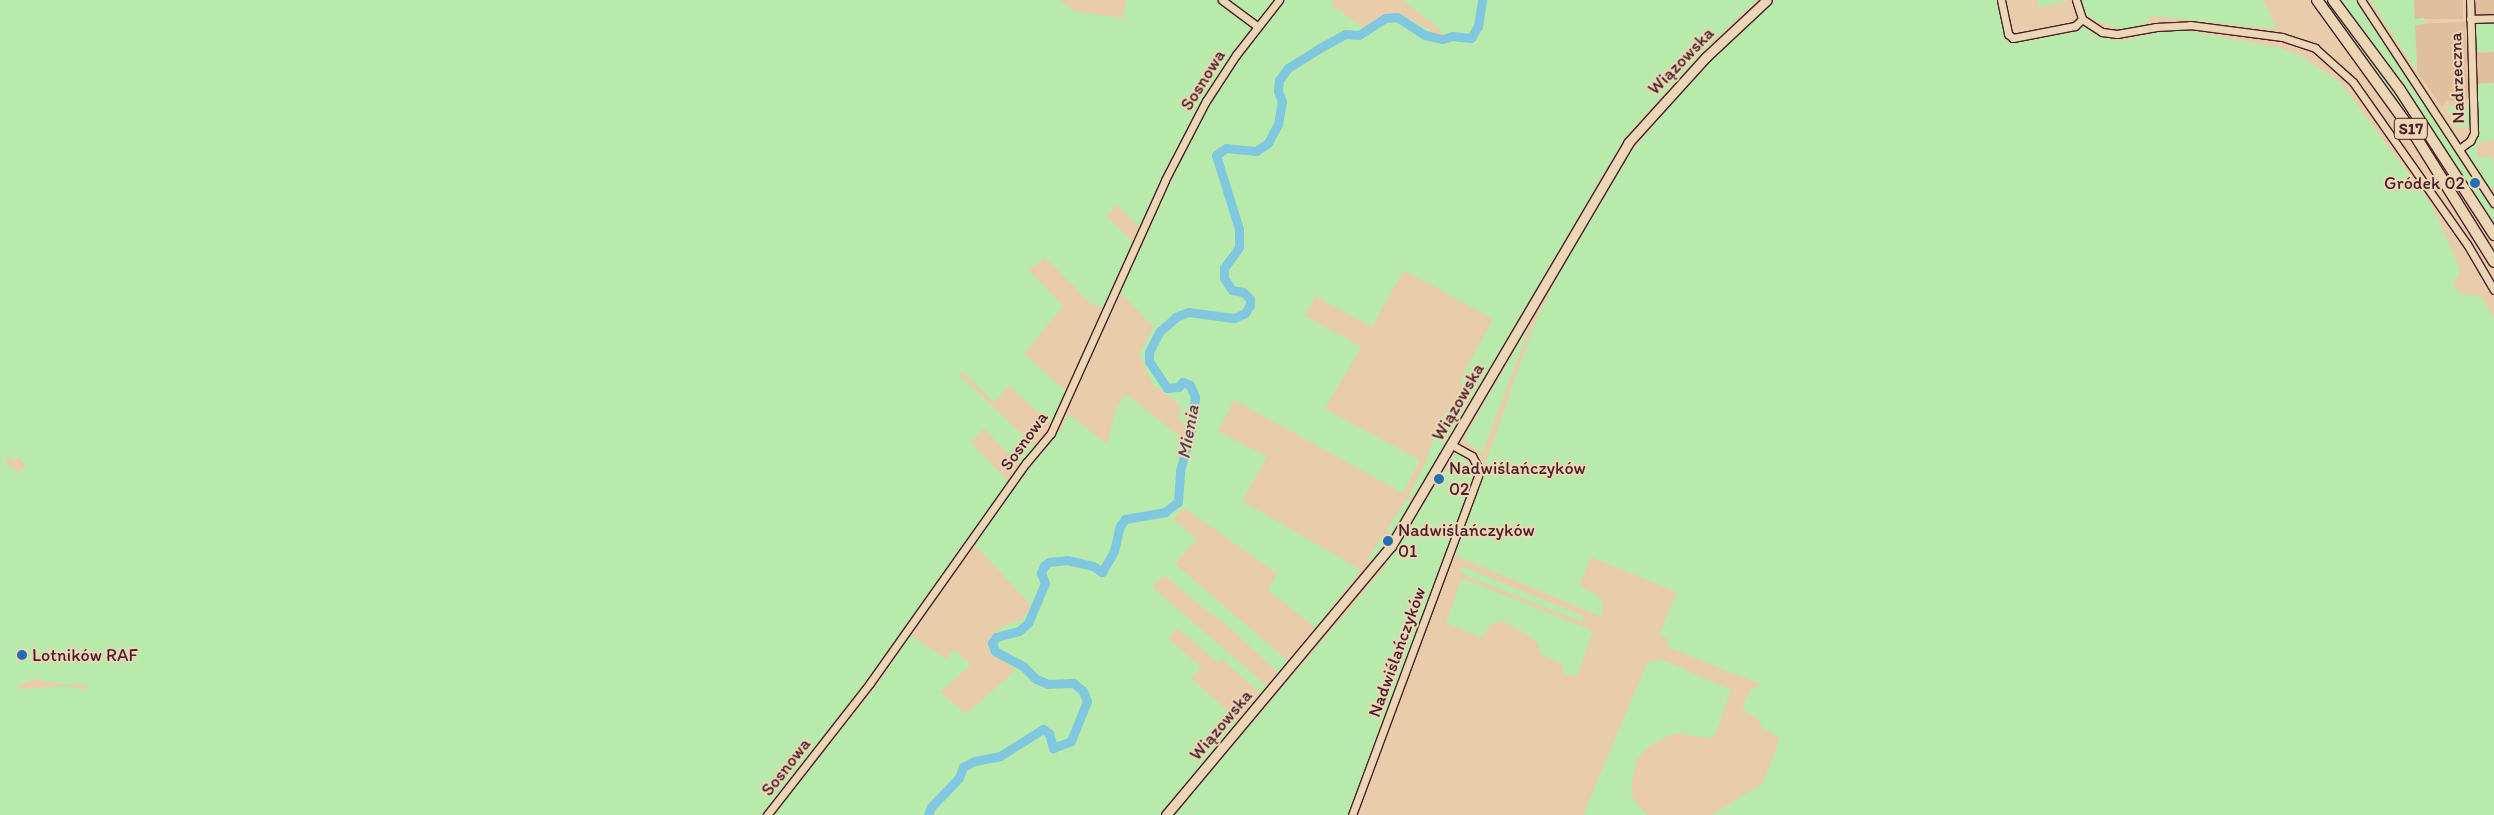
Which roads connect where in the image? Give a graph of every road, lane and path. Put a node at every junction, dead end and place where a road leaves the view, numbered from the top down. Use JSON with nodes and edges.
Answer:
{"nodes":[{"id":1,"x":1222,"y":0,"type":"edge"},
{"id":2,"x":1279,"y":0,"type":"edge"},
{"id":3,"x":1767,"y":0,"type":"edge"},
{"id":4,"x":2001,"y":0,"type":"edge"},
{"id":5,"x":2076,"y":0,"type":"edge"},
{"id":6,"x":2317,"y":0,"type":"edge"},
{"id":7,"x":2333,"y":0,"type":"edge"},
{"id":8,"x":2360,"y":0,"type":"edge"},
{"id":9,"x":2470,"y":0,"type":"edge"},
{"id":10,"x":2470,"y":18,"type":"junction"},
{"id":11,"x":2494,"y":18,"type":"edge"},
{"id":12,"x":2082,"y":19,"type":"junction"},
{"id":13,"x":1257,"y":26,"type":"junction"},
{"id":14,"x":2460,"y":149,"type":"junction"},
{"id":15,"x":2492,"y":194,"type":"edge"},
{"id":16,"x":2494,"y":203,"type":"edge"},
{"id":17,"x":2494,"y":235,"type":"edge"},
{"id":18,"x":2494,"y":262,"type":"edge"},
{"id":19,"x":2494,"y":290,"type":"edge"},
{"id":20,"x":1452,"y":444,"type":"junction"},
{"id":21,"x":767,"y":815,"type":"edge"},
{"id":22,"x":1166,"y":815,"type":"edge"},
{"id":23,"x":1352,"y":815,"type":"edge"}],
"edges":[{"from":1,"to":13,"type":"street"},
{"from":2,"to":13,"type":"street","name":"Sosnowa"},
{"from":3,"to":20,"type":"main road","name":"Wiązowska"},
{"from":4,"to":12,"type":"street"},
{"from":5,"to":12,"type":"street"},
{"from":6,"to":18,"type":"highway","number":"S17"},
{"from":7,"to":17,"type":"highway","number":"S17"},
{"from":8,"to":14,"type":"street"},
{"from":9,"to":10,"type":"street","name":"Nadrzeczna"},
{"from":10,"to":11,"type":"street"},
{"from":10,"to":14,"type":"street","name":"Nadrzeczna"},
{"from":12,"to":19,"type":"street"},
{"from":13,"to":21,"type":"street","name":"Sosnowa"},
{"from":14,"to":15,"type":"street"},
{"from":15,"to":16,"type":"street"},
{"from":20,"to":22,"type":"main road","name":"Wiązowska"},
{"from":20,"to":23,"type":"street","name":"Nadwiślańczyków"}]}
